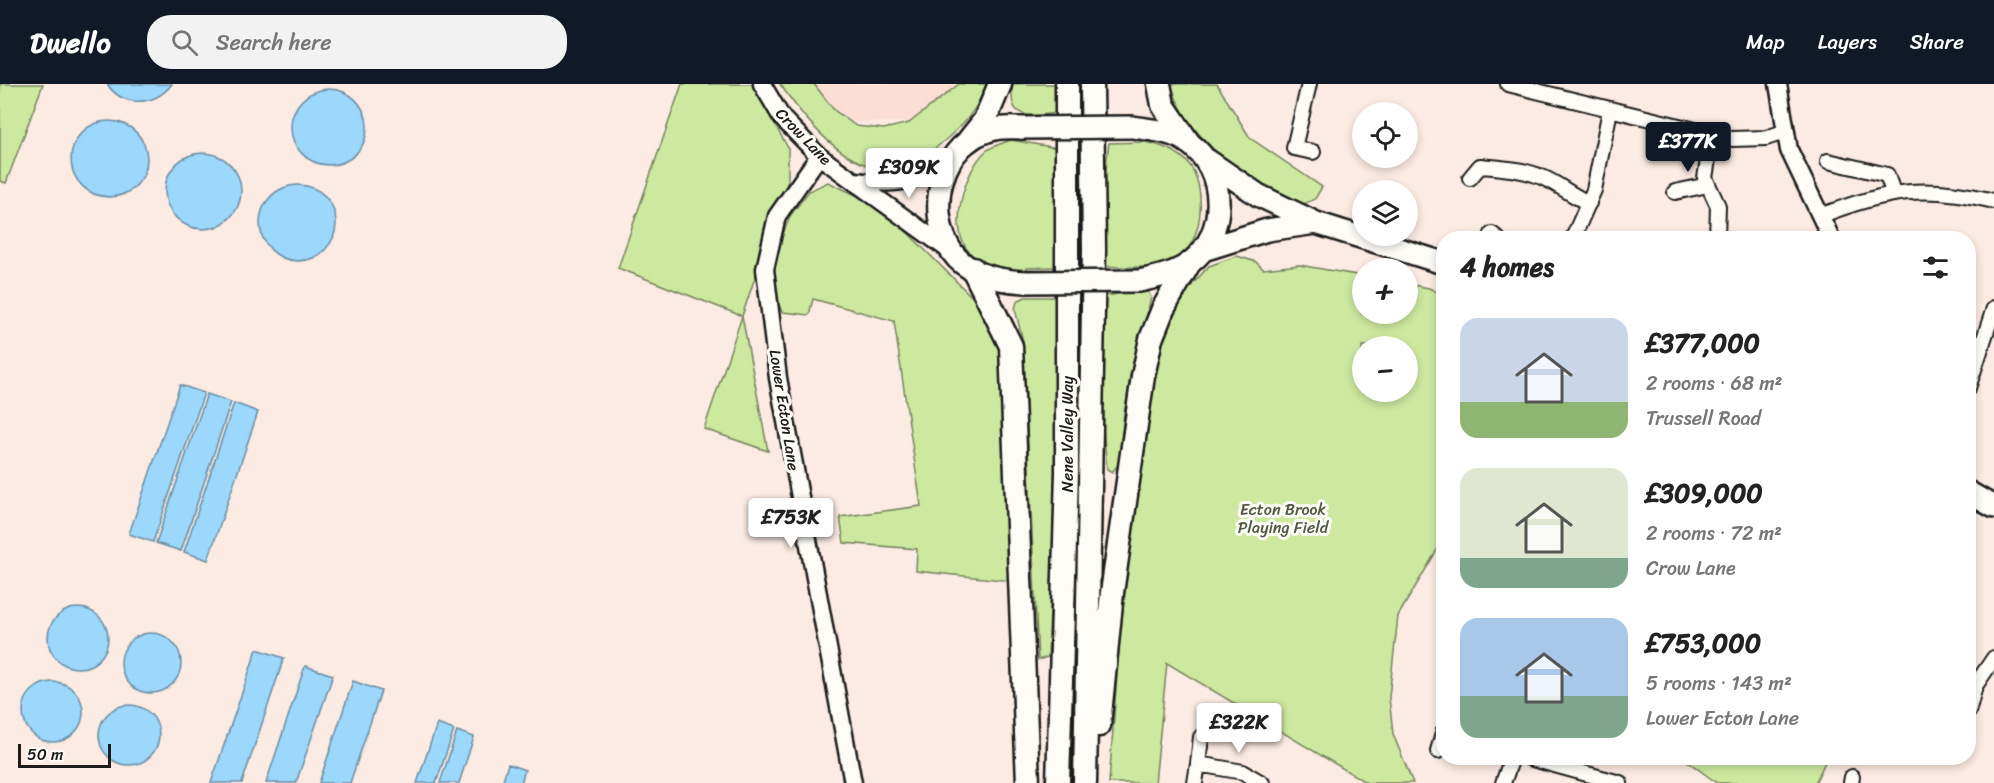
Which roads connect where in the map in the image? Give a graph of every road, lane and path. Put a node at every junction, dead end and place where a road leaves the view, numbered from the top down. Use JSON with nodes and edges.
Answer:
{"nodes":[{"id":1,"x":762,"y":84,"type":"edge"},
{"id":2,"x":1000,"y":84,"type":"edge"},
{"id":3,"x":1067,"y":84,"type":"edge"},
{"id":4,"x":1092,"y":84,"type":"edge"},
{"id":5,"x":1159,"y":84,"type":"edge"},
{"id":6,"x":1310,"y":84,"type":"edge"},
{"id":7,"x":1508,"y":84,"type":"edge"},
{"id":8,"x":1778,"y":84,"type":"edge"},
{"id":9,"x":1610,"y":110,"type":"junction"},
{"id":10,"x":1784,"y":132,"type":"junction"},
{"id":11,"x":1712,"y":135,"type":"junction"},
{"id":12,"x":969,"y":140,"type":"junction"},
{"id":13,"x":1188,"y":142,"type":"junction"},
{"id":14,"x":1313,"y":153,"type":"dead end"},
{"id":15,"x":819,"y":156,"type":"junction"},
{"id":16,"x":952,"y":158,"type":"junction"},
{"id":17,"x":1207,"y":160,"type":"junction"},
{"id":18,"x":1828,"y":161,"type":"dead end"},
{"id":19,"x":1470,"y":178,"type":"dead end"},
{"id":20,"x":854,"y":181,"type":"junction"},
{"id":21,"x":1708,"y":185,"type":"junction"},
{"id":22,"x":1675,"y":192,"type":"dead end"},
{"id":23,"x":1893,"y":192,"type":"junction"},
{"id":24,"x":1994,"y":201,"type":"edge"},
{"id":25,"x":1589,"y":202,"type":"junction"},
{"id":26,"x":1820,"y":216,"type":"junction"},
{"id":27,"x":1316,"y":223,"type":"junction"},
{"id":28,"x":1577,"y":231,"type":"edge"},
{"id":29,"x":1717,"y":231,"type":"edge"},
{"id":30,"x":1828,"y":231,"type":"edge"},
{"id":31,"x":953,"y":253,"type":"junction"},
{"id":32,"x":1195,"y":258,"type":"junction"},
{"id":33,"x":1436,"y":261,"type":"edge"},
{"id":34,"x":973,"y":268,"type":"junction"},
{"id":35,"x":1994,"y":308,"type":"edge"},
{"id":36,"x":1992,"y":323,"type":"edge"},
{"id":37,"x":1976,"y":366,"type":"edge"},
{"id":38,"x":1976,"y":497,"type":"edge"},
{"id":39,"x":1994,"y":507,"type":"edge"},
{"id":40,"x":1994,"y":658,"type":"edge"},
{"id":41,"x":1976,"y":685,"type":"edge"},
{"id":42,"x":1201,"y":737,"type":"dead end"},
{"id":43,"x":1198,"y":764,"type":"junction"},
{"id":44,"x":1509,"y":765,"type":"edge"},
{"id":45,"x":1551,"y":765,"type":"edge"},
{"id":46,"x":1596,"y":779,"type":"edge"},
{"id":47,"x":854,"y":783,"type":"edge"},
{"id":48,"x":1028,"y":783,"type":"edge"},
{"id":49,"x":1058,"y":783,"type":"edge"},
{"id":50,"x":1085,"y":783,"type":"edge"},
{"id":51,"x":1093,"y":783,"type":"edge"},
{"id":52,"x":1195,"y":783,"type":"edge"},
{"id":53,"x":1262,"y":783,"type":"edge"},
{"id":54,"x":1503,"y":783,"type":"edge"},
{"id":55,"x":1620,"y":783,"type":"edge"}],
"edges":[{"from":1,"to":15,"type":"street","name":"Crow Lane"},
{"from":2,"to":12,"type":"highway"},
{"from":3,"to":49,"type":"highway","name":"Nene Valley Way"},
{"from":4,"to":50,"type":"highway","name":"Nene Valley Way"},
{"from":5,"to":13,"type":"highway"},
{"from":6,"to":14,"type":"street"},
{"from":7,"to":9,"type":"street"},
{"from":8,"to":10,"type":"street"},
{"from":9,"to":11,"type":"street"},
{"from":9,"to":25,"type":"street"},
{"from":10,"to":11,"type":"street"},
{"from":10,"to":26,"type":"street"},
{"from":11,"to":21,"type":"street"},
{"from":12,"to":13,"type":"main road","bridge":true},
{"from":12,"to":16,"type":"main road"},
{"from":13,"to":17,"type":"main road"},
{"from":15,"to":20,"type":"street","name":"Crow Lane"},
{"from":15,"to":47,"type":"street","name":"Lower Ecton Lane"},
{"from":16,"to":20,"type":"street"},
{"from":16,"to":31,"type":"main road"},
{"from":17,"to":27,"type":"main road"},
{"from":17,"to":32,"type":"main road"},
{"from":18,"to":23,"type":"street"},
{"from":19,"to":25,"type":"street"},
{"from":20,"to":31,"type":"street","name":"Crow Lane"},
{"from":21,"to":22,"type":"street"},
{"from":21,"to":29,"type":"street"},
{"from":23,"to":24,"type":"street"},
{"from":23,"to":26,"type":"street"},
{"from":25,"to":28,"type":"street"},
{"from":26,"to":30,"type":"street"},
{"from":27,"to":32,"type":"main road"},
{"from":27,"to":33,"type":"main road"},
{"from":31,"to":34,"type":"main road"},
{"from":32,"to":34,"type":"main road","bridge":true},
{"from":32,"to":51,"type":"highway"},
{"from":34,"to":48,"type":"highway"},
{"from":35,"to":36,"type":"street"},
{"from":36,"to":37,"type":"street"},
{"from":38,"to":39,"type":"main road"},
{"from":40,"to":41,"type":"street"},
{"from":42,"to":43,"type":"street"},
{"from":43,"to":52,"type":"street"},
{"from":43,"to":53,"type":"street"},
{"from":44,"to":54,"type":"street"},
{"from":45,"to":46,"type":"street"},
{"from":46,"to":55,"type":"street"}]}
